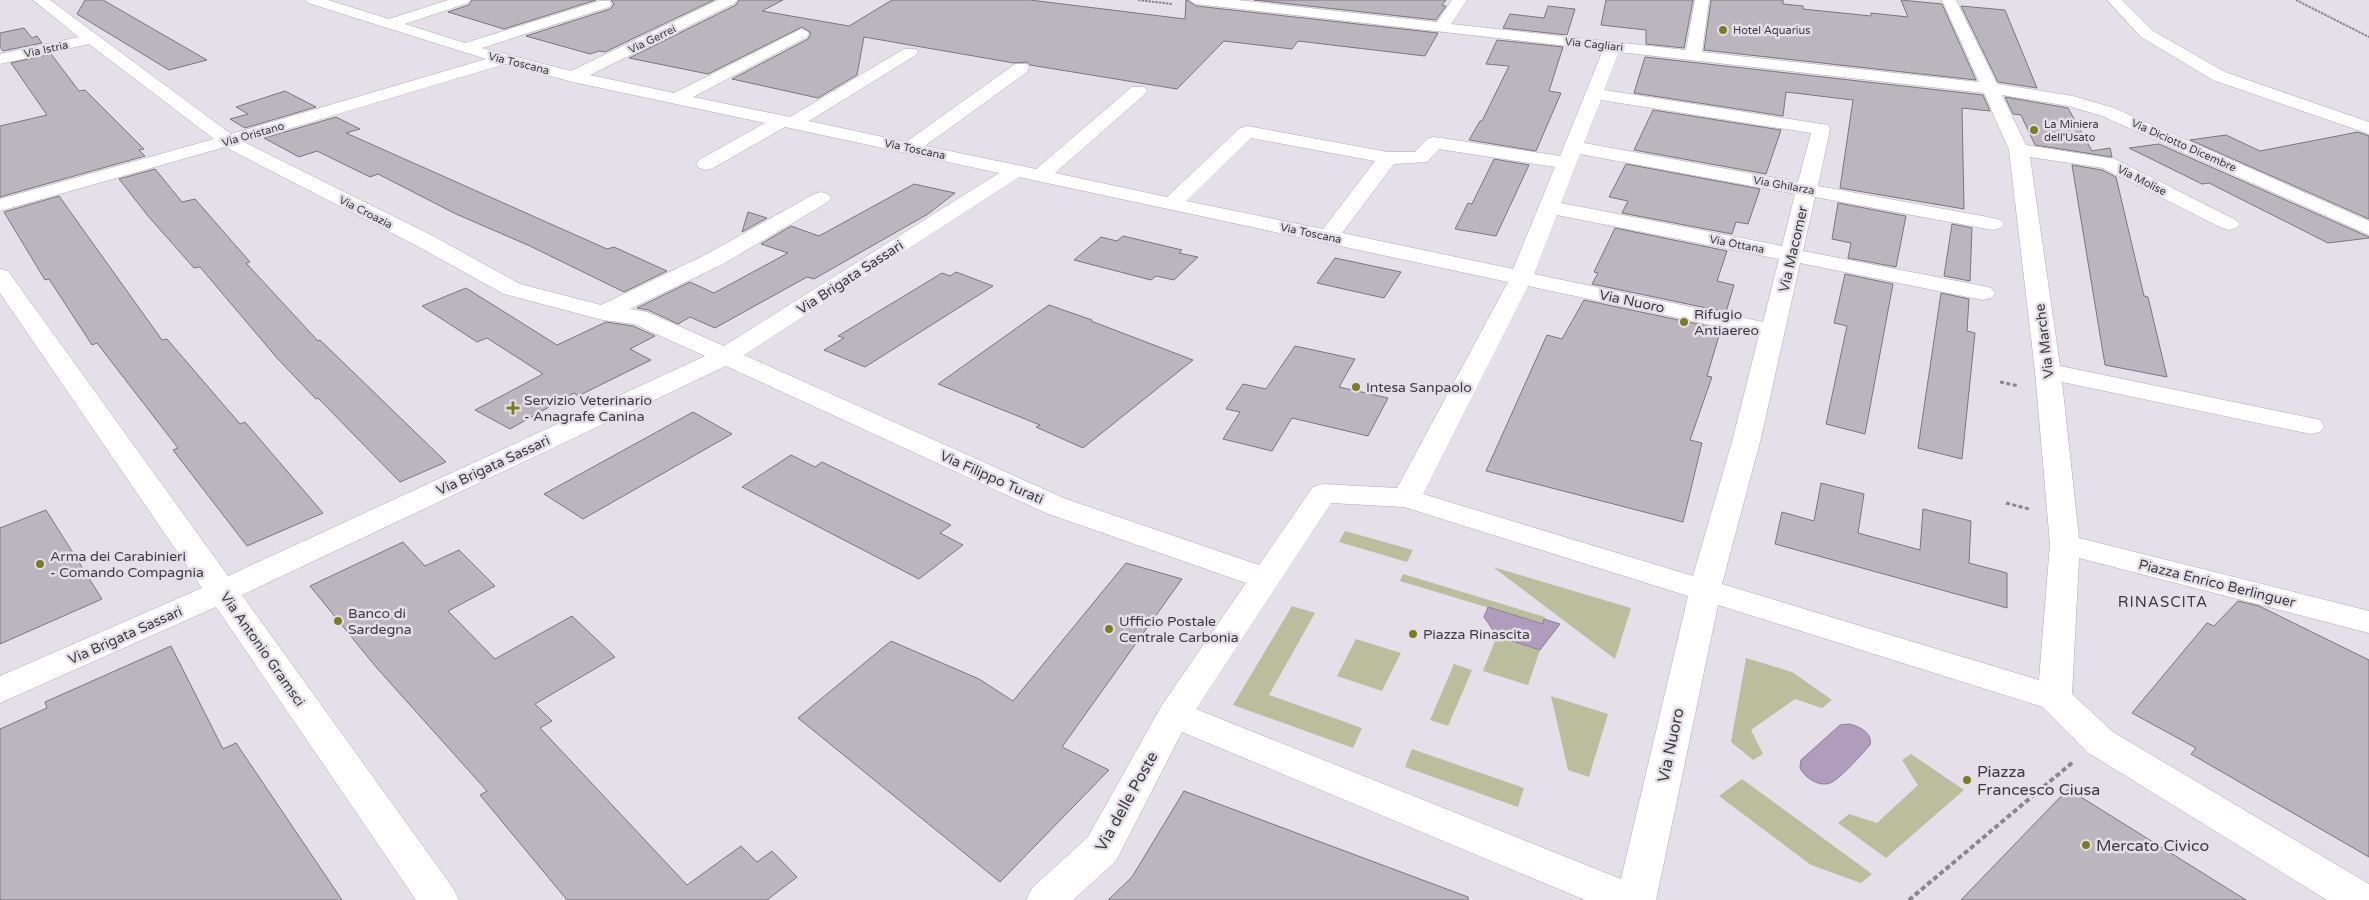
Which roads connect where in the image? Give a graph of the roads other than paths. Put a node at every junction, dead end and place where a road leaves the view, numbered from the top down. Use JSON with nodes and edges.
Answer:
{"nodes":[{"id":1,"x":40,"y":0,"type":"edge"},
{"id":2,"x":313,"y":0,"type":"edge"},
{"id":3,"x":462,"y":0,"type":"edge"},
{"id":4,"x":730,"y":0,"type":"edge"},
{"id":5,"x":1196,"y":0,"type":"edge"},
{"id":6,"x":1460,"y":0,"type":"edge"},
{"id":7,"x":1702,"y":0,"type":"edge"},
{"id":8,"x":1948,"y":0,"type":"edge"},
{"id":9,"x":2114,"y":0,"type":"edge"},
{"id":10,"x":1221,"y":1,"type":"edge"},
{"id":11,"x":604,"y":4,"type":"dead end"},
{"id":12,"x":388,"y":24,"type":"junction"},
{"id":13,"x":1441,"y":27,"type":"junction"},
{"id":14,"x":801,"y":34,"type":"dead end"},
{"id":15,"x":91,"y":39,"type":"junction"},
{"id":16,"x":1613,"y":46,"type":"junction"},
{"id":17,"x":465,"y":48,"type":"junction"},
{"id":18,"x":910,"y":52,"type":"dead end"},
{"id":19,"x":1693,"y":55,"type":"junction"},
{"id":20,"x":0,"y":59,"type":"edge"},
{"id":21,"x":504,"y":59,"type":"junction"},
{"id":22,"x":1021,"y":68,"type":"dead end"},
{"id":23,"x":573,"y":77,"type":"junction"},
{"id":24,"x":1991,"y":89,"type":"junction"},
{"id":25,"x":1138,"y":91,"type":"dead end"},
{"id":26,"x":1594,"y":94,"type":"junction"},
{"id":27,"x":676,"y":99,"type":"junction"},
{"id":28,"x":788,"y":122,"type":"junction"},
{"id":29,"x":2369,"y":128,"type":"edge"},
{"id":30,"x":227,"y":141,"type":"junction"},
{"id":31,"x":910,"y":148,"type":"junction"},
{"id":32,"x":2018,"y":150,"type":"junction"},
{"id":33,"x":1571,"y":155,"type":"junction"},
{"id":34,"x":1388,"y":158,"type":"junction"},
{"id":35,"x":706,"y":164,"type":"dead end"},
{"id":36,"x":1028,"y":173,"type":"junction"},
{"id":37,"x":1807,"y":189,"type":"junction"},
{"id":38,"x":820,"y":198,"type":"dead end"},
{"id":39,"x":1171,"y":204,"type":"junction"},
{"id":40,"x":0,"y":205,"type":"edge"},
{"id":41,"x":1550,"y":207,"type":"junction"},
{"id":42,"x":1993,"y":224,"type":"dead end"},
{"id":43,"x":2229,"y":224,"type":"dead end"},
{"id":44,"x":2369,"y":229,"type":"edge"},
{"id":45,"x":1328,"y":237,"type":"junction"},
{"id":46,"x":1791,"y":254,"type":"junction"},
{"id":47,"x":0,"y":276,"type":"edge"},
{"id":48,"x":1521,"y":278,"type":"junction"},
{"id":49,"x":1983,"y":293,"type":"dead end"},
{"id":50,"x":603,"y":313,"type":"junction"},
{"id":51,"x":1773,"y":331,"type":"junction"},
{"id":52,"x":726,"y":356,"type":"junction"},
{"id":53,"x":2048,"y":371,"type":"junction"},
{"id":54,"x":2311,"y":426,"type":"dead end"},
{"id":55,"x":1406,"y":498,"type":"junction"},
{"id":56,"x":2065,"y":544,"type":"junction"},
{"id":57,"x":1265,"y":578,"type":"junction"},
{"id":58,"x":1705,"y":590,"type":"junction"},
{"id":59,"x":222,"y":591,"type":"junction"},
{"id":60,"x":2369,"y":622,"type":"edge"},
{"id":61,"x":0,"y":690,"type":"edge"},
{"id":62,"x":2054,"y":698,"type":"junction"},
{"id":63,"x":1174,"y":714,"type":"junction"},
{"id":64,"x":439,"y":900,"type":"edge"},
{"id":65,"x":1046,"y":900,"type":"edge"},
{"id":66,"x":1629,"y":900,"type":"edge"},
{"id":67,"x":1636,"y":900,"type":"edge"},
{"id":68,"x":2361,"y":900,"type":"edge"}],
"edges":[{"from":1,"to":15,"type":"street","name":"Via Croazia"},
{"from":2,"to":12,"type":"street","name":"Via Toscana"},
{"from":3,"to":12,"type":"street"},
{"from":4,"to":23,"type":"street","name":"Via Gerrei"},
{"from":5,"to":10,"type":"street","name":"Via Cagliari"},
{"from":6,"to":13,"type":"street"},
{"from":7,"to":19,"type":"street"},
{"from":8,"to":24,"type":"street","name":"Via Marche"},
{"from":9,"to":29,"type":"street"},
{"from":10,"to":13,"type":"street","name":"Via Cagliari"},
{"from":11,"to":17,"type":"street"},
{"from":12,"to":17,"type":"street","name":"Via Toscana"},
{"from":13,"to":16,"type":"street","name":"Via Cagliari"},
{"from":14,"to":27,"type":"street"},
{"from":15,"to":20,"type":"street","name":"Via Istria"},
{"from":15,"to":30,"type":"street","name":"Via Croazia"},
{"from":16,"to":19,"type":"street","name":"Via Cagliari"},
{"from":16,"to":26,"type":"street"},
{"from":17,"to":21,"type":"street","name":"Via Toscana"},
{"from":18,"to":28,"type":"street"},
{"from":19,"to":24,"type":"street","name":"Via Cagliari"},
{"from":21,"to":23,"type":"street","name":"Via Toscana"},
{"from":21,"to":30,"type":"street","name":"Via Oristano"},
{"from":22,"to":31,"type":"street"},
{"from":23,"to":27,"type":"street","name":"Via Toscana"},
{"from":24,"to":32,"type":"street","name":"Via Marche"},
{"from":24,"to":44,"type":"street","name":"Via Diciotto Dicembre"},
{"from":25,"to":36,"type":"street","name":"Via Brigata Sassari"},
{"from":26,"to":33,"type":"street"},
{"from":26,"to":37,"type":"street","name":"Via Macomer"},
{"from":27,"to":28,"type":"street","name":"Via Toscana"},
{"from":28,"to":31,"type":"street","name":"Via Toscana"},
{"from":28,"to":35,"type":"street"},
{"from":30,"to":40,"type":"street","name":"Via Oristano"},
{"from":30,"to":50,"type":"street","name":"Via Croazia"},
{"from":31,"to":36,"type":"street","name":"Via Toscana"},
{"from":32,"to":43,"type":"street","name":"Via Molise"},
{"from":32,"to":53,"type":"street","name":"Via Marche"},
{"from":33,"to":34,"type":"street","name":"Via Ghilarza"},
{"from":33,"to":37,"type":"street","name":"Via Ghilarza"},
{"from":33,"to":41,"type":"street"},
{"from":34,"to":39,"type":"street"},
{"from":34,"to":45,"type":"street"},
{"from":36,"to":39,"type":"street","name":"Via Toscana"},
{"from":36,"to":52,"type":"street","name":"Via Brigata Sassari"},
{"from":37,"to":42,"type":"street","name":"Via Ghilarza"},
{"from":37,"to":46,"type":"street","name":"Via Macomer"},
{"from":38,"to":50,"type":"street"},
{"from":39,"to":45,"type":"street","name":"Via Toscana"},
{"from":41,"to":46,"type":"street","name":"Via Ottana"},
{"from":41,"to":48,"type":"street"},
{"from":45,"to":48,"type":"street","name":"Via Toscana"},
{"from":46,"to":49,"type":"street","name":"Via Ottana"},
{"from":46,"to":51,"type":"street","name":"Via Macomer"},
{"from":47,"to":59,"type":"street","name":"Via Antonio Gramsci"},
{"from":48,"to":51,"type":"street","name":"Via Nuoro"},
{"from":48,"to":55,"type":"street"},
{"from":50,"to":52,"type":"street","name":"Via Croazia"},
{"from":51,"to":58,"type":"street","name":"Via Macomer"},
{"from":52,"to":57,"type":"street","name":"Via Filippo Turati"},
{"from":52,"to":59,"type":"street","name":"Via Brigata Sassari"},
{"from":53,"to":54,"type":"street"},
{"from":53,"to":56,"type":"street","name":"Via Marche"},
{"from":55,"to":57,"type":"street"},
{"from":55,"to":58,"type":"street"},
{"from":56,"to":60,"type":"street","name":"Piazza Enrico Berlinguer"},
{"from":56,"to":62,"type":"street","name":"Via Marche"},
{"from":57,"to":63,"type":"street"},
{"from":58,"to":62,"type":"street"},
{"from":58,"to":67,"type":"street","name":"Via Nuoro"},
{"from":59,"to":61,"type":"street","name":"Via Brigata Sassari"},
{"from":59,"to":64,"type":"street","name":"Via Antonio Gramsci"},
{"from":62,"to":68,"type":"street"},
{"from":63,"to":65,"type":"street","name":"Via delle Poste"},
{"from":63,"to":66,"type":"street"}]}
